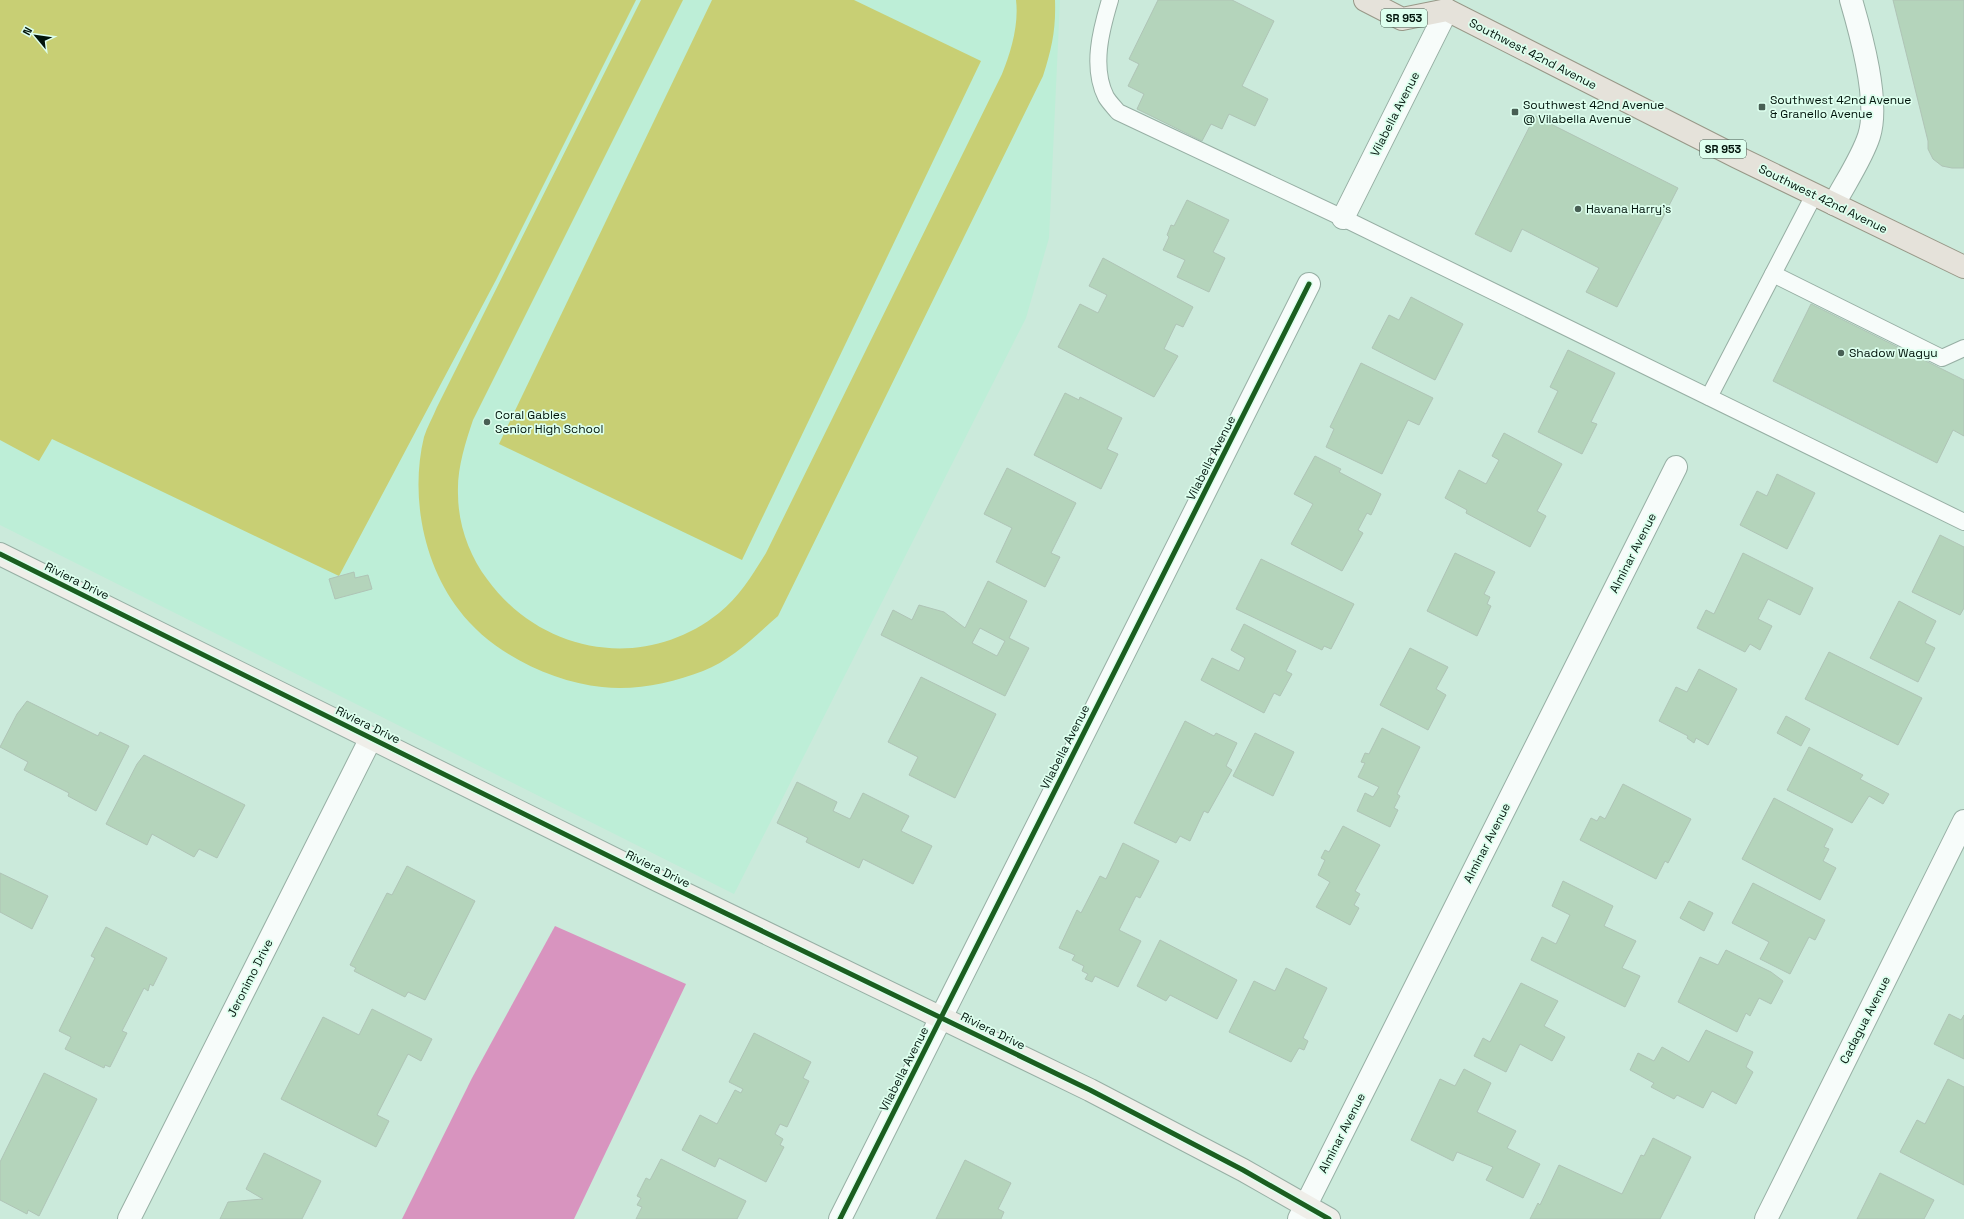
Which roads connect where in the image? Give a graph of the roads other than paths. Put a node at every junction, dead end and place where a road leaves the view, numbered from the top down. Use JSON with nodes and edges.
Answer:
{"nodes":[{"id":1,"x":1110,"y":0,"type":"edge"},
{"id":2,"x":1365,"y":0,"type":"edge"},
{"id":3,"x":1851,"y":0,"type":"edge"},
{"id":4,"x":1445,"y":5,"type":"edge"},
{"id":5,"x":1824,"y":199,"type":"junction"},
{"id":6,"x":1343,"y":218,"type":"junction"},
{"id":7,"x":1964,"y":267,"type":"edge"},
{"id":8,"x":1773,"y":274,"type":"junction"},
{"id":9,"x":1309,"y":284,"type":"dead end"},
{"id":10,"x":1964,"y":348,"type":"edge"},
{"id":11,"x":1709,"y":397,"type":"junction"},
{"id":12,"x":1676,"y":467,"type":"dead end"},
{"id":13,"x":1964,"y":522,"type":"edge"},
{"id":14,"x":1,"y":557,"type":"edge"},
{"id":15,"x":371,"y":738,"type":"junction"},
{"id":16,"x":1964,"y":821,"type":"edge"},
{"id":17,"x":941,"y":1017,"type":"junction"},
{"id":18,"x":1302,"y":1212,"type":"edge"},
{"id":19,"x":129,"y":1219,"type":"edge"},
{"id":20,"x":840,"y":1219,"type":"edge"},
{"id":21,"x":1329,"y":1219,"type":"edge"},
{"id":22,"x":1766,"y":1219,"type":"edge"}],
"edges":[{"from":1,"to":6,"type":"lane"},
{"from":2,"to":4,"type":"main road","number":"SR 953"},
{"from":3,"to":5,"type":"street"},
{"from":4,"to":5,"type":"main road","name":"Southwest 42nd Avenue","number":"SR 953"},
{"from":4,"to":6,"type":"street","name":"Vilabella Avenue"},
{"from":5,"to":7,"type":"main road","name":"Southwest 42nd Avenue","number":"SR 953"},
{"from":5,"to":8,"type":"lane"},
{"from":6,"to":11,"type":"lane"},
{"from":8,"to":10,"type":"lane"},
{"from":8,"to":11,"type":"lane"},
{"from":9,"to":17,"type":"street","name":"Vilabella Avenue"},
{"from":11,"to":13,"type":"lane"},
{"from":12,"to":18,"type":"street","name":"Alminar Avenue"},
{"from":14,"to":15,"type":"street","name":"Riviera Drive"},
{"from":15,"to":17,"type":"street","name":"Riviera Drive"},
{"from":15,"to":19,"type":"street","name":"Jeronimo Drive"},
{"from":16,"to":22,"type":"street","name":"Cadagua Avenue"},
{"from":17,"to":18,"type":"street","name":"Riviera Drive"},
{"from":17,"to":20,"type":"street","name":"Vilabella Avenue"},
{"from":18,"to":21,"type":"street","name":"Riviera Drive"}]}
